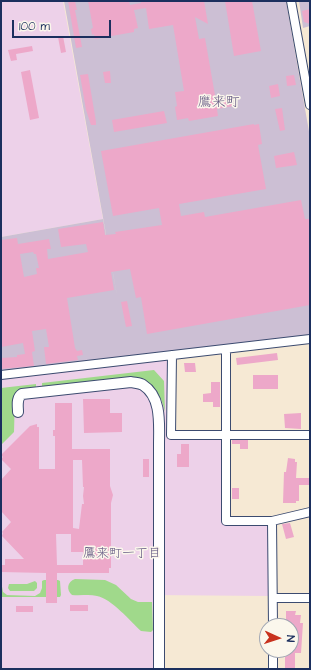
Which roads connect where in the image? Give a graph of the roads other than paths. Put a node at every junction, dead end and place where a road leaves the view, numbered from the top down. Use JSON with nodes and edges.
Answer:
{"nodes":[{"id":1,"x":291,"y":1,"type":"edge"},
{"id":2,"x":310,"y":105,"type":"edge"},
{"id":3,"x":310,"y":339,"type":"edge"},
{"id":4,"x":226,"y":349,"type":"junction"},
{"id":5,"x":172,"y":355,"type":"junction"},
{"id":6,"x":1,"y":375,"type":"edge"},
{"id":7,"x":18,"y":412,"type":"dead end"},
{"id":8,"x":226,"y":435,"type":"junction"},
{"id":9,"x":310,"y":435,"type":"edge"},
{"id":10,"x":310,"y":512,"type":"edge"},
{"id":11,"x":272,"y":521,"type":"junction"},
{"id":12,"x":274,"y":598,"type":"junction"},
{"id":13,"x":310,"y":598,"type":"edge"},
{"id":14,"x":273,"y":618,"type":"edge"},
{"id":15,"x":273,"y":658,"type":"edge"},
{"id":16,"x":159,"y":669,"type":"edge"},
{"id":17,"x":272,"y":669,"type":"edge"}],
"edges":[{"from":1,"to":2,"type":"street"},
{"from":3,"to":4,"type":"street"},
{"from":4,"to":5,"type":"street"},
{"from":4,"to":8,"type":"street"},
{"from":5,"to":6,"type":"street"},
{"from":5,"to":8,"type":"street"},
{"from":7,"to":16,"type":"street"},
{"from":8,"to":9,"type":"street"},
{"from":8,"to":11,"type":"street"},
{"from":10,"to":11,"type":"street"},
{"from":11,"to":12,"type":"street"},
{"from":12,"to":13,"type":"street"},
{"from":12,"to":14,"type":"street"},
{"from":15,"to":17,"type":"street"}]}
